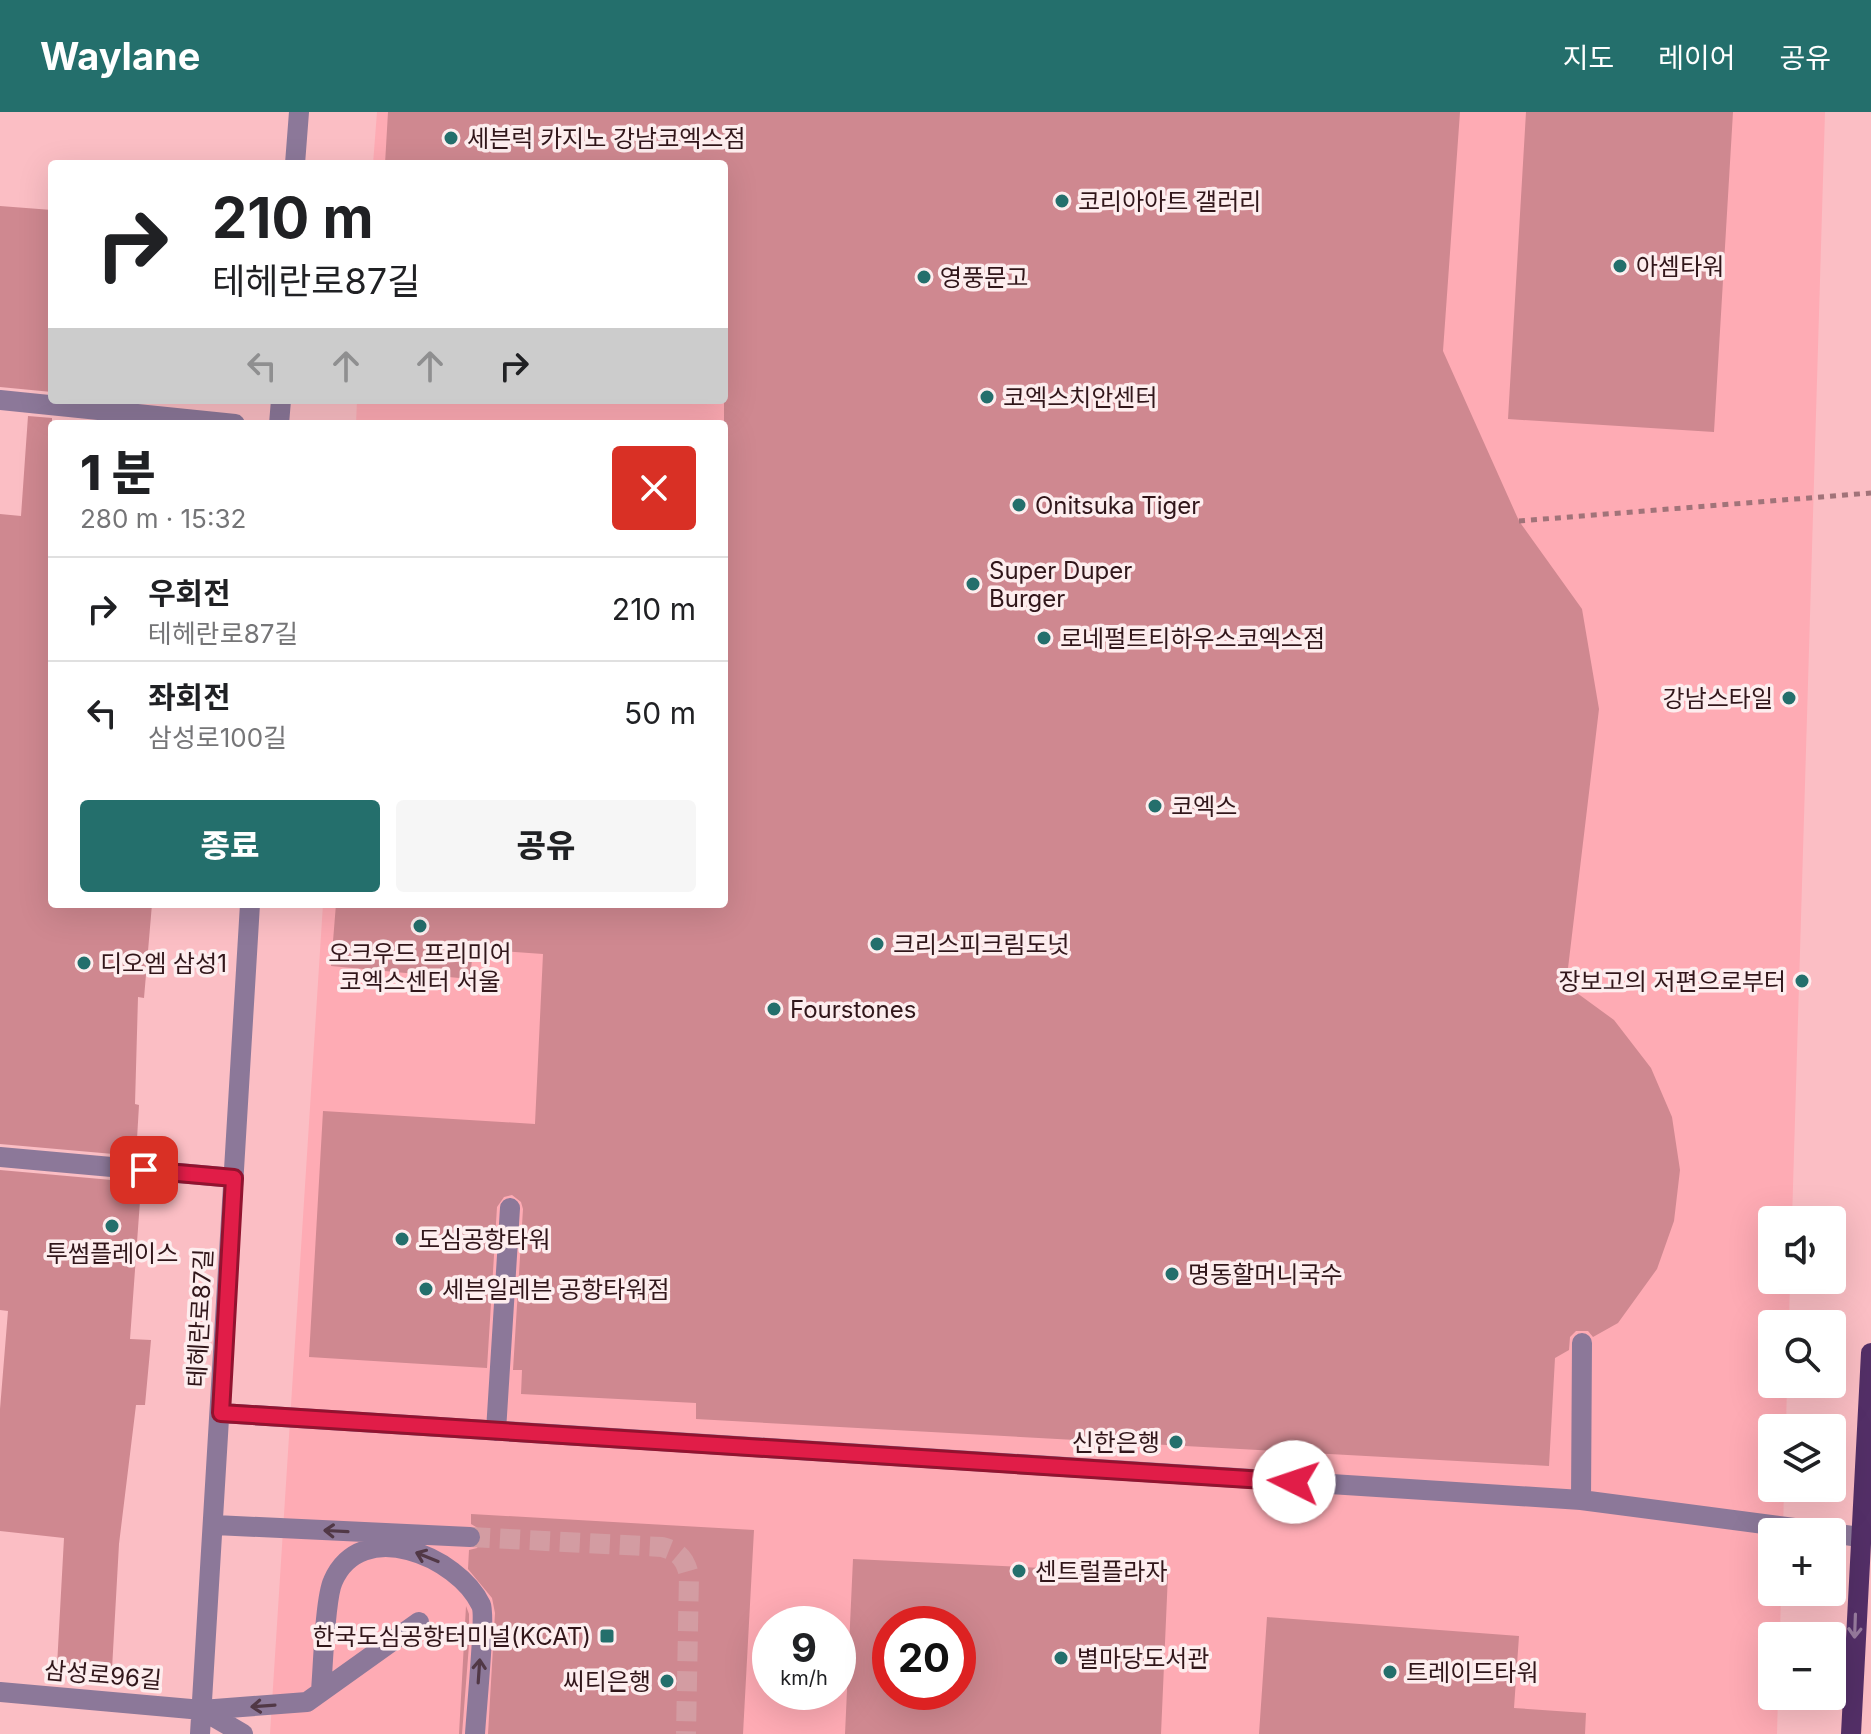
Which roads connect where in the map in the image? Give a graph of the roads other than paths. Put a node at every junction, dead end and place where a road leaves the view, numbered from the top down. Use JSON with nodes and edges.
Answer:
{"nodes":[{"id":1,"x":299,"y":112,"type":"edge"},
{"id":2,"x":295,"y":160,"type":"edge"},
{"id":3,"x":0,"y":400,"type":"edge"},
{"id":4,"x":196,"y":420,"type":"edge"},
{"id":5,"x":250,"y":908,"type":"edge"},
{"id":6,"x":0,"y":1157,"type":"edge"},
{"id":7,"x":234,"y":1178,"type":"junction"},
{"id":8,"x":510,"y":1208,"type":"dead end"},
{"id":9,"x":1582,"y":1343,"type":"dead end"},
{"id":10,"x":1871,"y":1353,"type":"edge"},
{"id":11,"x":221,"y":1413,"type":"junction"},
{"id":12,"x":496,"y":1431,"type":"junction"},
{"id":13,"x":1581,"y":1500,"type":"junction"},
{"id":14,"x":1758,"y":1523,"type":"edge"},
{"id":15,"x":215,"y":1525,"type":"junction"},
{"id":16,"x":1846,"y":1535,"type":"edge"},
{"id":17,"x":470,"y":1537,"type":"tunnel mouth"},
{"id":18,"x":1859,"y":1537,"type":"junction"},
{"id":19,"x":419,"y":1622,"type":"dead end"},
{"id":20,"x":321,"y":1691,"type":"junction"},
{"id":21,"x":0,"y":1692,"type":"edge"},
{"id":22,"x":202,"y":1710,"type":"junction"},
{"id":23,"x":200,"y":1734,"type":"edge"},
{"id":24,"x":243,"y":1734,"type":"edge"},
{"id":25,"x":475,"y":1734,"type":"edge"},
{"id":26,"x":1851,"y":1734,"type":"edge"}],
"edges":[{"from":1,"to":2,"type":"street"},
{"from":3,"to":4,"type":"street"},
{"from":5,"to":7,"type":"street","name":"테헤란로87길"},
{"from":6,"to":7,"type":"street"},
{"from":7,"to":11,"type":"street","name":"테헤란로87길"},
{"from":8,"to":12,"type":"street"},
{"from":9,"to":13,"type":"street"},
{"from":10,"to":18,"type":"main road"},
{"from":11,"to":12,"type":"street"},
{"from":11,"to":15,"type":"street","name":"테헤란로87길"},
{"from":12,"to":13,"type":"street"},
{"from":13,"to":14,"type":"street"},
{"from":17,"to":15,"type":"street","one_way":true},
{"from":15,"to":22,"type":"street","name":"테헤란로87길"},
{"from":16,"to":18,"type":"street"},
{"from":18,"to":26,"type":"main road","one_way":true},
{"from":19,"to":20,"type":"street","name":"삼성로96길"},
{"from":20,"to":22,"type":"street","name":"삼성로96길","one_way":true},
{"from":25,"to":20,"type":"street","one_way":true},
{"from":21,"to":22,"type":"street","name":"삼성로96길"},
{"from":22,"to":23,"type":"street","name":"테헤란로87길"},
{"from":22,"to":24,"type":"street"}]}
